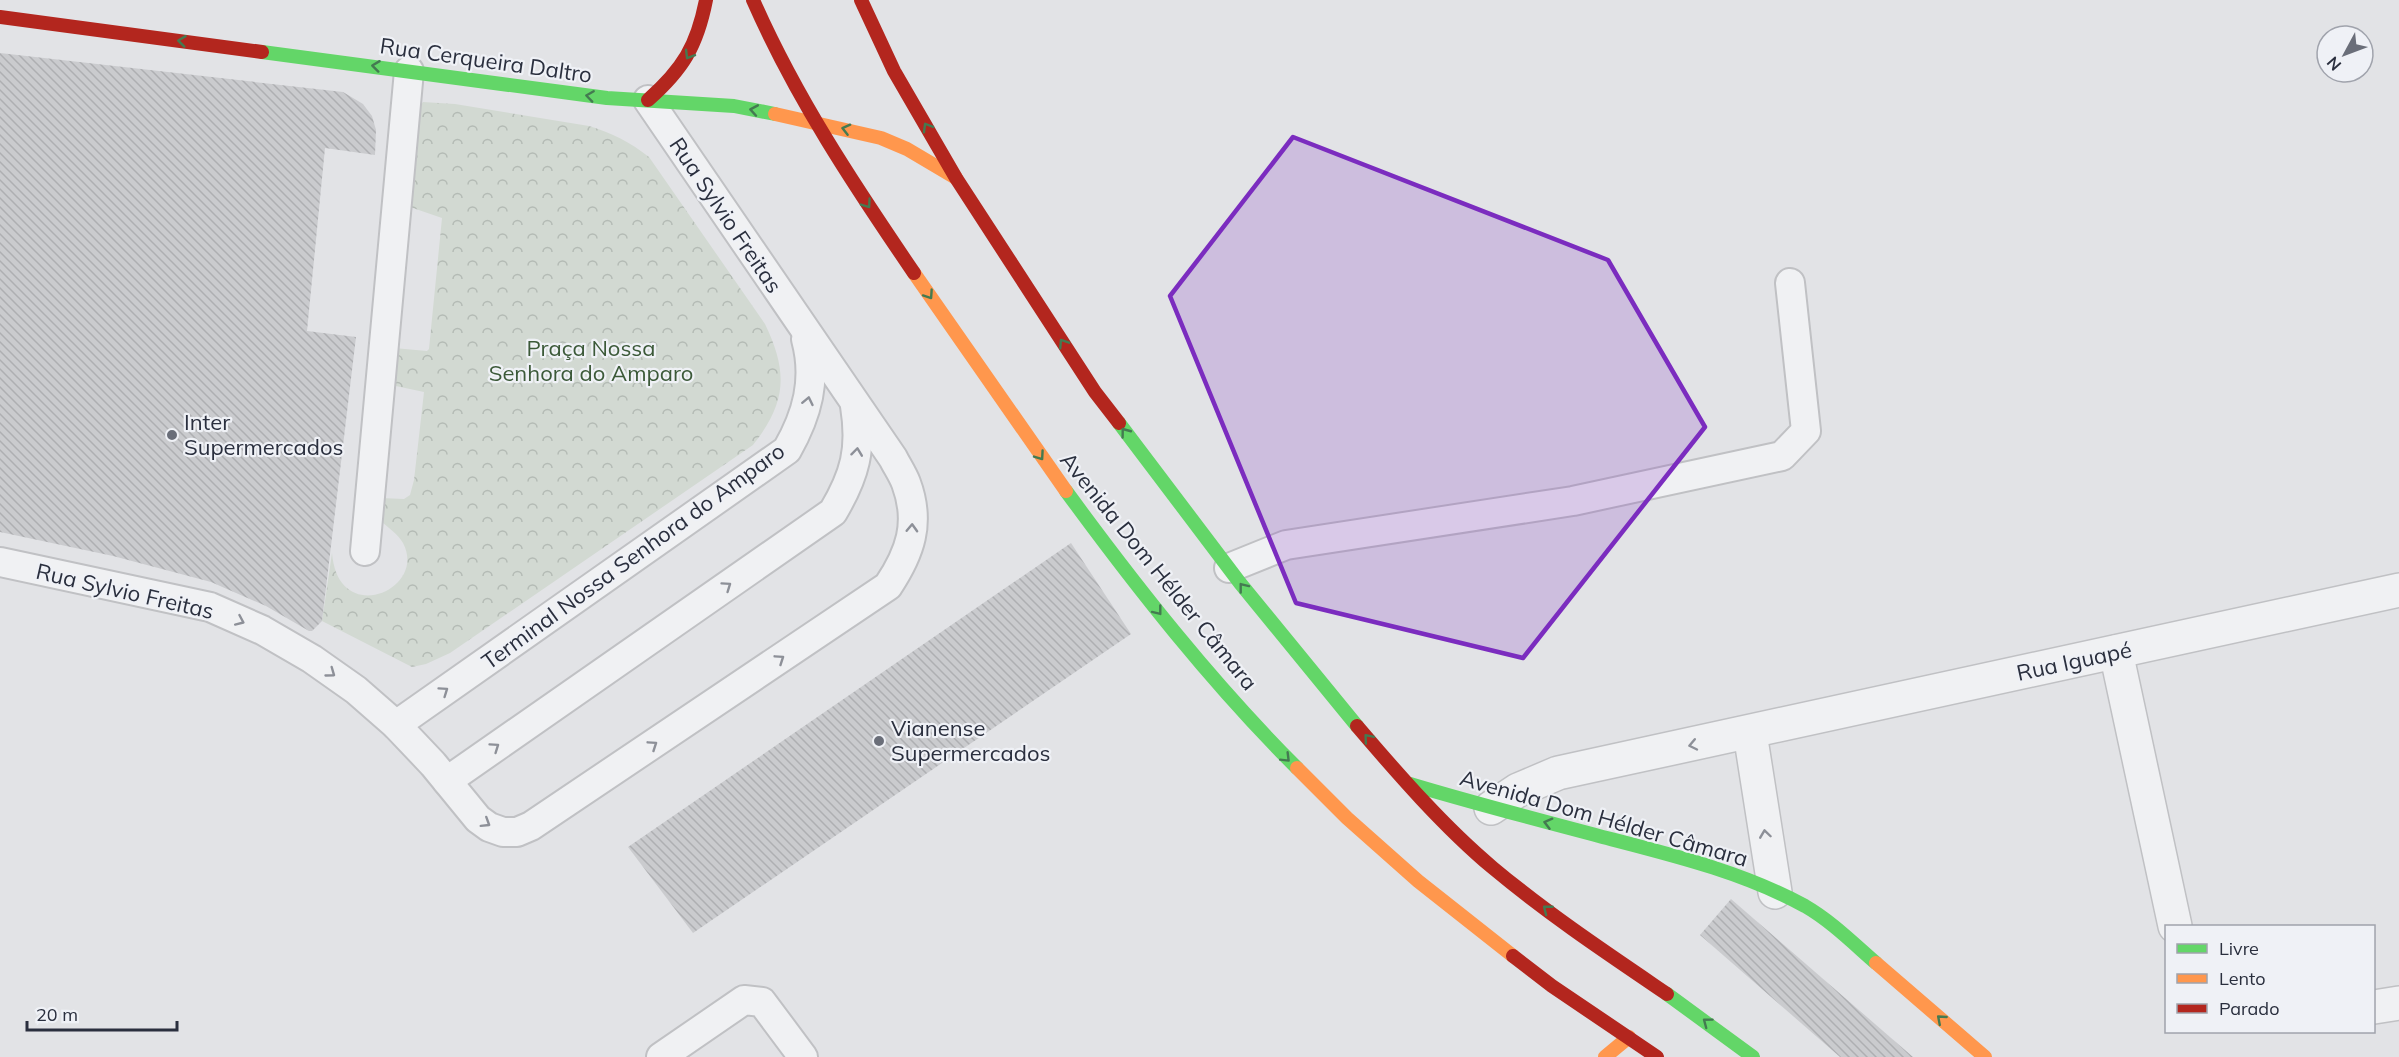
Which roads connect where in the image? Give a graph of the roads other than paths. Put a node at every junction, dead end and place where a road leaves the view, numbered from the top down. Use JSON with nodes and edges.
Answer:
{"nodes":[{"id":1,"x":706,"y":0,"type":"edge"},
{"id":2,"x":753,"y":0,"type":"edge"},
{"id":3,"x":861,"y":0,"type":"edge"},
{"id":4,"x":0,"y":17,"type":"edge"},
{"id":5,"x":409,"y":71,"type":"junction"},
{"id":6,"x":648,"y":100,"type":"junction"},
{"id":7,"x":812,"y":121,"type":"junction"},
{"id":8,"x":956,"y":178,"type":"junction"},
{"id":9,"x":1790,"y":283,"type":"dead end"},
{"id":10,"x":804,"y":330,"type":"junction"},
{"id":11,"x":854,"y":403,"type":"junction"},
{"id":12,"x":365,"y":550,"type":"dead end"},
{"id":13,"x":0,"y":562,"type":"edge"},
{"id":14,"x":1229,"y":568,"type":"junction"},
{"id":15,"x":2399,"y":590,"type":"edge"},
{"id":16,"x":2116,"y":652,"type":"junction"},
{"id":17,"x":396,"y":725,"type":"junction"},
{"id":18,"x":1750,"y":733,"type":"junction"},
{"id":19,"x":447,"y":781,"type":"junction"},
{"id":20,"x":1405,"y":782,"type":"junction"},
{"id":21,"x":1491,"y":808,"type":"junction"},
{"id":22,"x":1774,"y":892,"type":"junction"},
{"id":23,"x":2175,"y":925,"type":"edge"},
{"id":24,"x":2399,"y":1003,"type":"edge"},
{"id":25,"x":2375,"y":1007,"type":"edge"},
{"id":26,"x":1629,"y":1037,"type":"junction"},
{"id":27,"x":661,"y":1057,"type":"edge"},
{"id":28,"x":803,"y":1057,"type":"edge"},
{"id":29,"x":1605,"y":1057,"type":"edge"},
{"id":30,"x":1657,"y":1057,"type":"edge"},
{"id":31,"x":1753,"y":1057,"type":"edge"},
{"id":32,"x":1985,"y":1057,"type":"edge"}],
"edges":[{"from":1,"to":6,"type":"main road","one_way":true},
{"from":2,"to":7,"type":"main road","name":"Avenida Dom Hélder Câmara"},
{"from":8,"to":3,"type":"main road","name":"Avenida Dom Hélder Câmara","one_way":true},
{"from":5,"to":4,"type":"main road","name":"Rua Cerqueira Daltro","one_way":true},
{"from":6,"to":5,"type":"main road","name":"Rua Cerqueira Daltro","one_way":true},
{"from":5,"to":12,"type":"lane"},
{"from":7,"to":6,"type":"main road","name":"Rua Cerqueira Daltro","one_way":true},
{"from":6,"to":10,"type":"lane","name":"Rua Sylvio Freitas"},
{"from":8,"to":7,"type":"main road","name":"Rua Cerqueira Daltro","one_way":true},
{"from":7,"to":26,"type":"main road","name":"Avenida Dom Hélder Câmara","one_way":true},
{"from":14,"to":8,"type":"main road","name":"Avenida Dom Hélder Câmara","one_way":true},
{"from":9,"to":14,"type":"lane"},
{"from":10,"to":11,"type":"lane"},
{"from":17,"to":10,"type":"lane","name":"Terminal Nossa Senhora do Amparo","one_way":true},
{"from":19,"to":11,"type":"lane","one_way":true},
{"from":19,"to":11,"type":"lane","one_way":true},
{"from":13,"to":17,"type":"lane","name":"Rua Sylvio Freitas","one_way":true},
{"from":20,"to":14,"type":"main road","name":"Avenida Dom Hélder Câmara","one_way":true},
{"from":15,"to":16,"type":"street","name":"Rua Iguapé"},
{"from":16,"to":18,"type":"street","name":"Rua Iguapé"},
{"from":16,"to":23,"type":"street"},
{"from":17,"to":19,"type":"lane"},
{"from":18,"to":21,"type":"street","name":"Rua Iguapé","one_way":true},
{"from":22,"to":18,"type":"street","one_way":true},
{"from":20,"to":21,"type":"main road","name":"Avenida Dom Hélder Câmara"},
{"from":31,"to":20,"type":"main road","name":"Avenida Dom Hélder Câmara","one_way":true},
{"from":22,"to":21,"type":"main road","name":"Avenida Dom Hélder Câmara","one_way":true},
{"from":32,"to":22,"type":"main road","name":"Avenida Dom Hélder Câmara","one_way":true},
{"from":24,"to":25,"type":"street"},
{"from":26,"to":29,"type":"main road"},
{"from":26,"to":30,"type":"main road","name":"Avenida Dom Hélder Câmara"},
{"from":27,"to":28,"type":"lane"}]}
